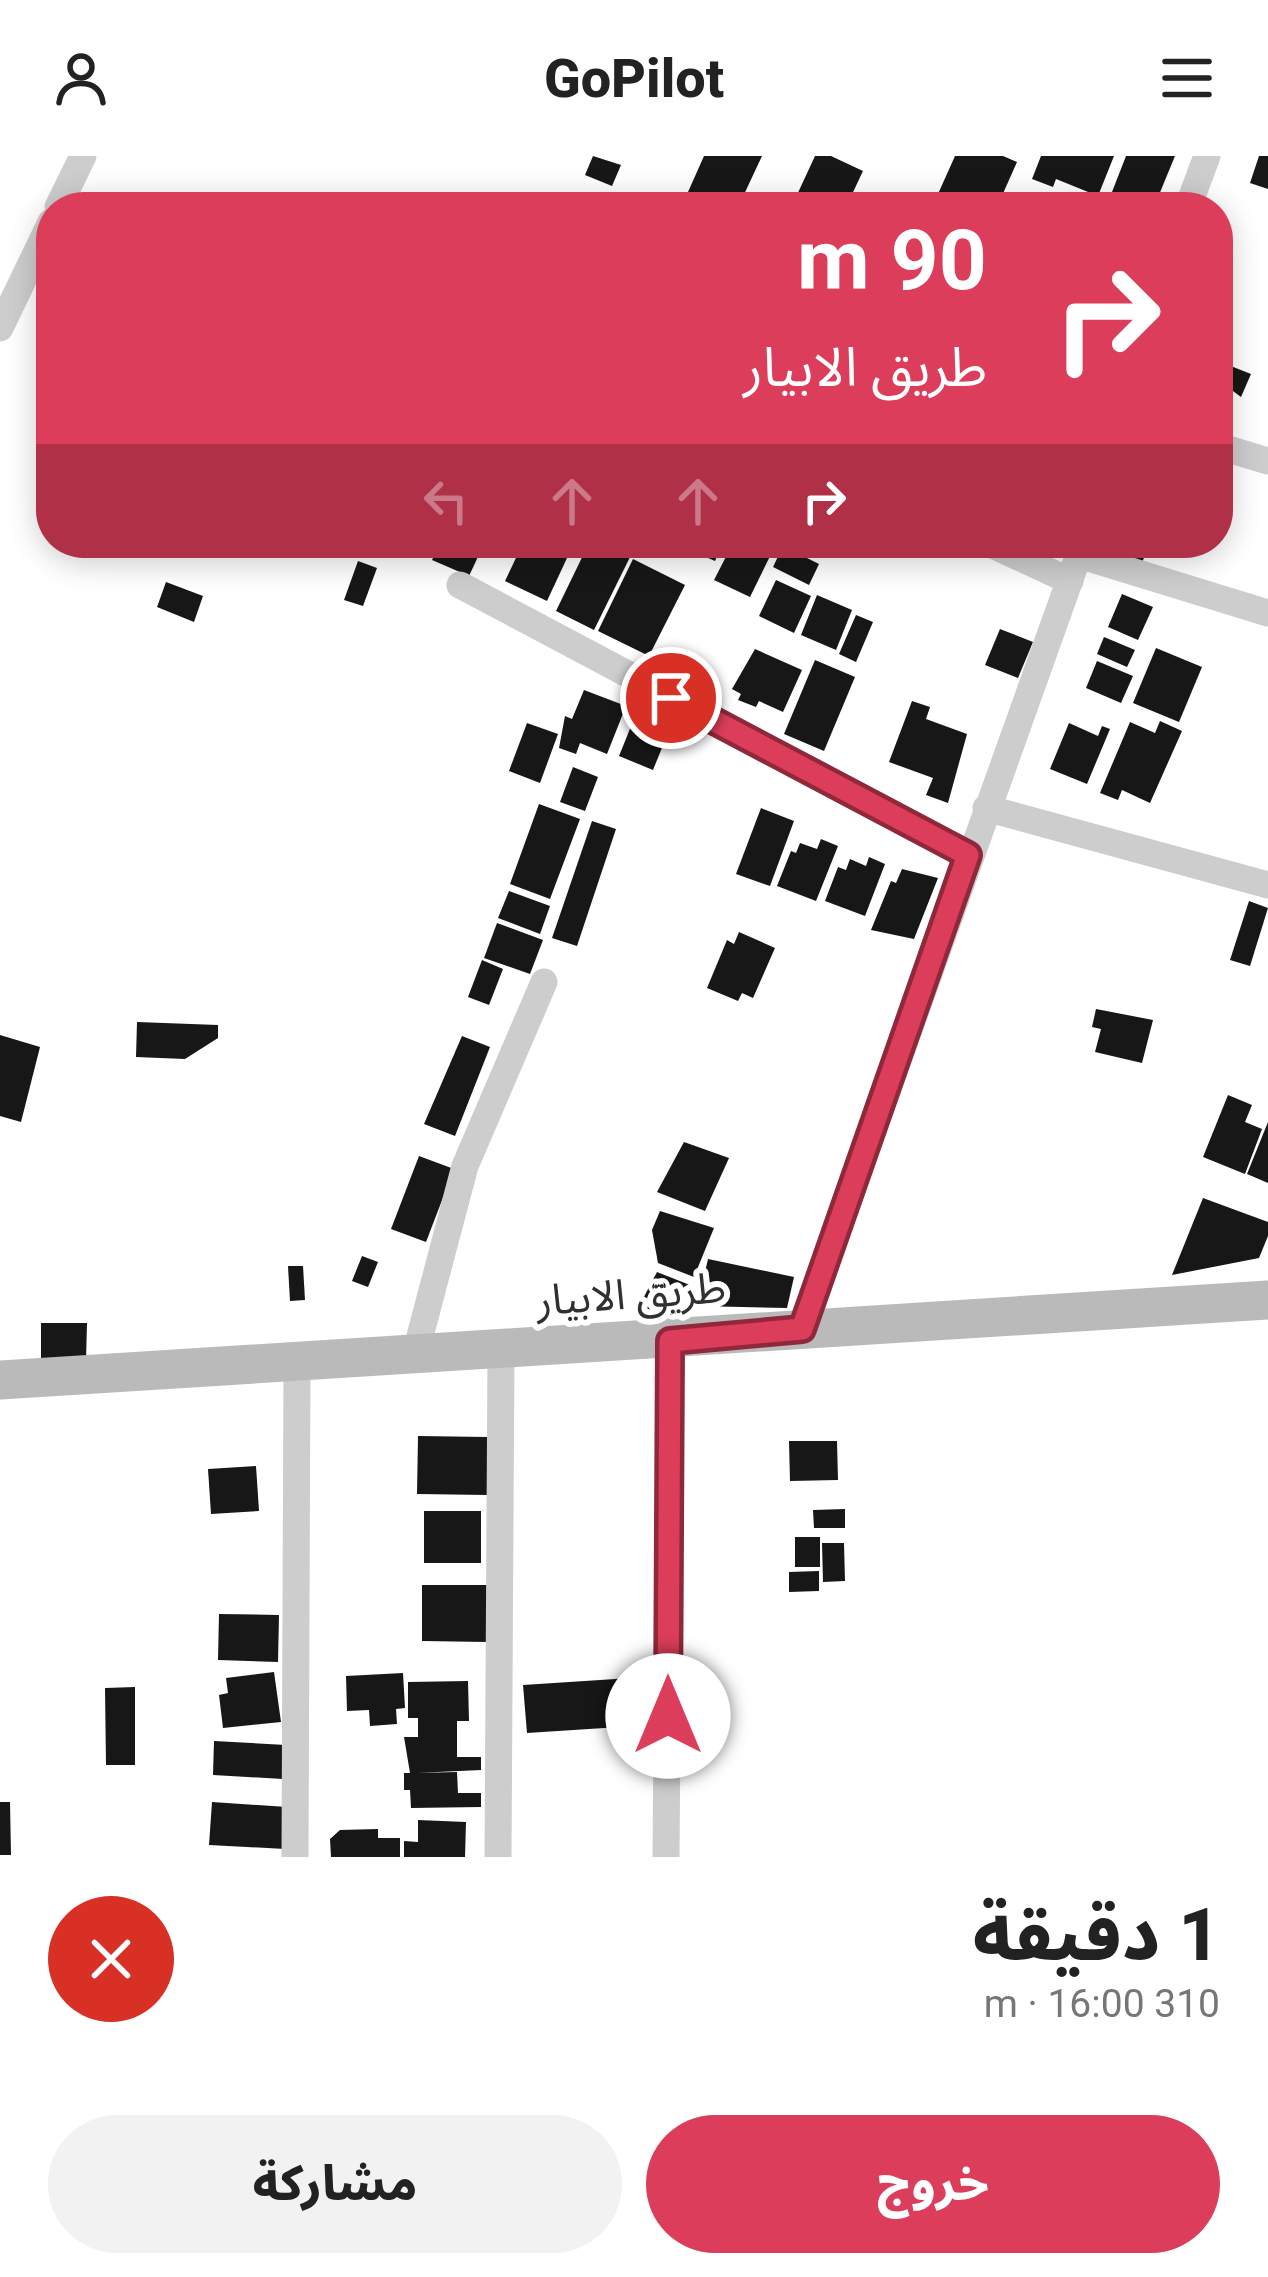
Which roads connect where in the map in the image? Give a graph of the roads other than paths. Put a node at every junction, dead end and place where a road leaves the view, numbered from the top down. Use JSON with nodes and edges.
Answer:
{"nodes":[{"id":1,"x":83,"y":156,"type":"edge"},
{"id":2,"x":1207,"y":156,"type":"edge"},
{"id":3,"x":65,"y":192,"type":"edge"},
{"id":4,"x":1194,"y":192,"type":"edge"},
{"id":5,"x":36,"y":253,"type":"edge"},
{"id":6,"x":0,"y":328,"type":"edge"},
{"id":7,"x":1233,"y":450,"type":"edge"},
{"id":8,"x":1268,"y":461,"type":"edge"},
{"id":9,"x":1078,"y":560,"type":"edge"},
{"id":10,"x":460,"y":585,"type":"dead end"},
{"id":11,"x":1268,"y":614,"type":"edge"},
{"id":12,"x":986,"y":808,"type":"junction"},
{"id":13,"x":968,"y":855,"type":"junction"},
{"id":14,"x":1268,"y":885,"type":"edge"},
{"id":15,"x":544,"y":982,"type":"dead end"},
{"id":16,"x":1268,"y":1300,"type":"edge"},
{"id":17,"x":802,"y":1329,"type":"junction"},
{"id":18,"x":670,"y":1341,"type":"junction"},
{"id":19,"x":501,"y":1351,"type":"junction"},
{"id":20,"x":415,"y":1355,"type":"junction"},
{"id":21,"x":297,"y":1362,"type":"junction"},
{"id":22,"x":0,"y":1380,"type":"edge"},
{"id":23,"x":295,"y":1857,"type":"edge"},
{"id":24,"x":498,"y":1857,"type":"edge"},
{"id":25,"x":666,"y":1857,"type":"edge"}],
"edges":[{"from":1,"to":3,"type":"street"},
{"from":2,"to":4,"type":"street"},
{"from":5,"to":6,"type":"street"},
{"from":7,"to":8,"type":"street"},
{"from":9,"to":11,"type":"street"},
{"from":9,"to":12,"type":"street"},
{"from":10,"to":13,"type":"street"},
{"from":12,"to":13,"type":"street"},
{"from":12,"to":14,"type":"street"},
{"from":13,"to":17,"type":"street"},
{"from":15,"to":20,"type":"street"},
{"from":16,"to":17,"type":"main road","name":"طريق الابيار"},
{"from":17,"to":18,"type":"main road","name":"طريق الابيار"},
{"from":18,"to":19,"type":"main road","name":"طريق الابيار"},
{"from":18,"to":25,"type":"street"},
{"from":19,"to":20,"type":"main road","name":"طريق الابيار"},
{"from":19,"to":24,"type":"street"},
{"from":20,"to":21,"type":"main road","name":"طريق الابيار"},
{"from":21,"to":22,"type":"main road","name":"طريق الابيار"},
{"from":21,"to":23,"type":"street"}]}
